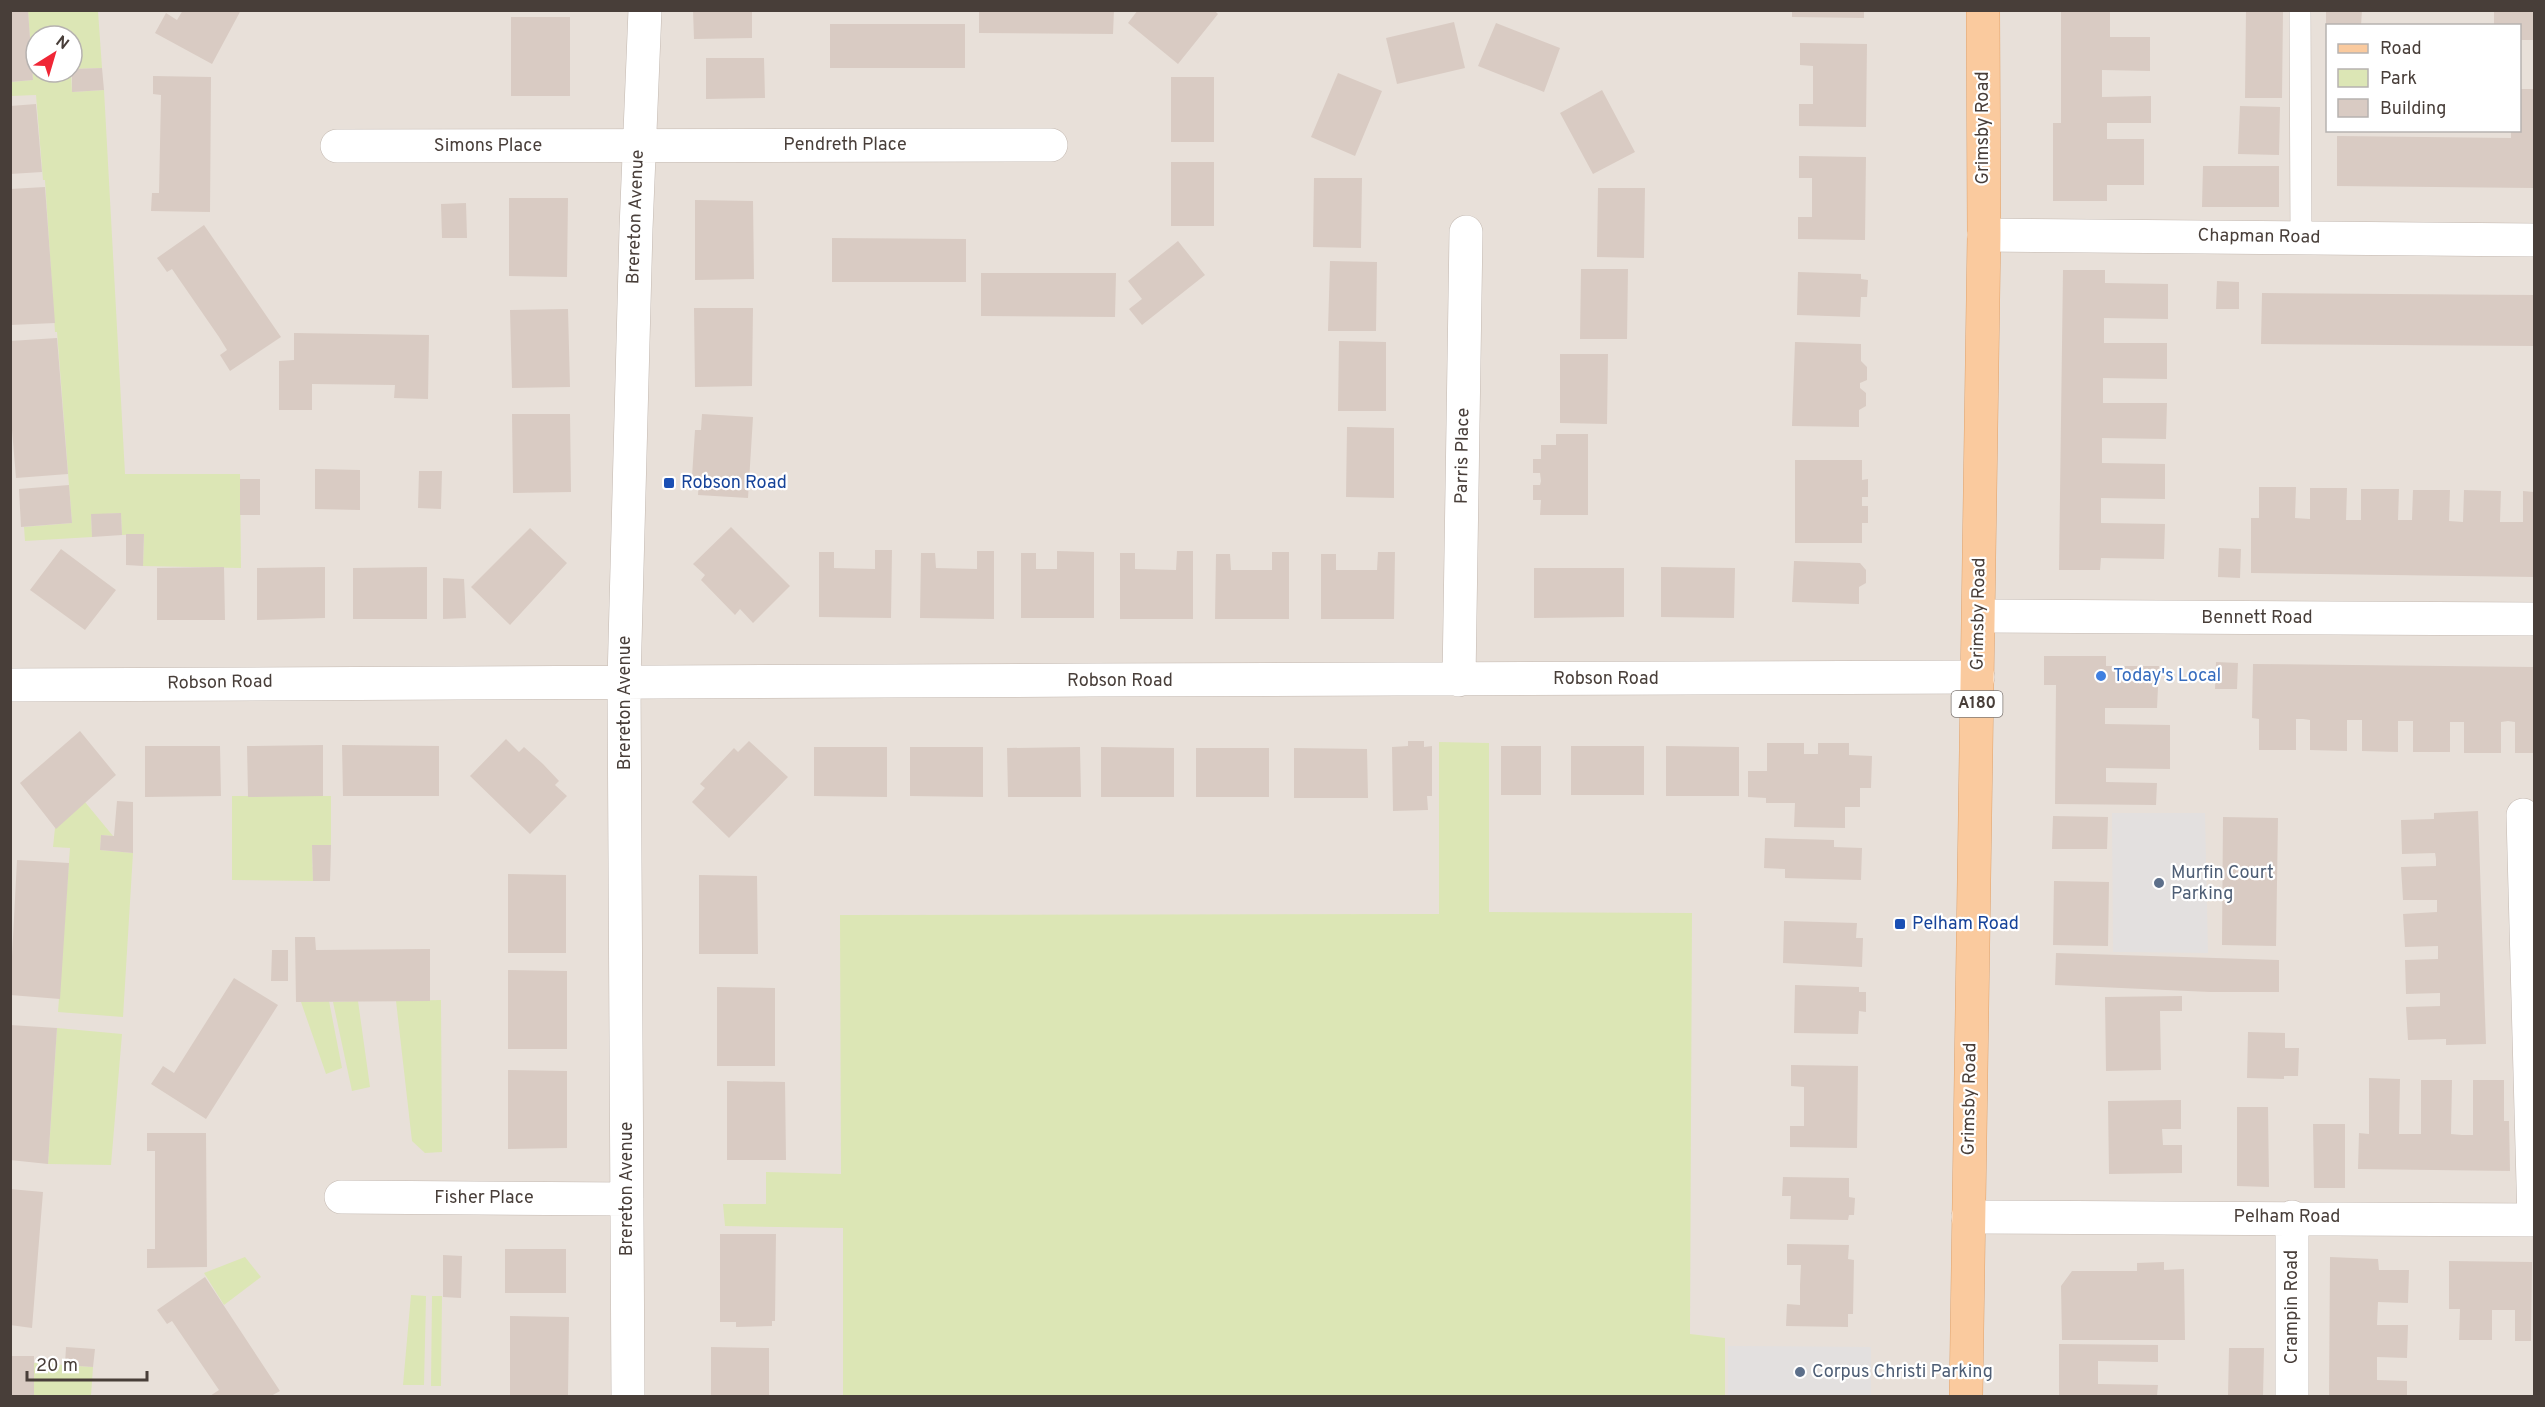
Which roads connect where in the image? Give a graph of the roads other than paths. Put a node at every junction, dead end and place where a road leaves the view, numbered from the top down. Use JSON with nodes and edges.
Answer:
{"nodes":[{"id":1,"x":645,"y":10,"type":"edge"},
{"id":2,"x":1983,"y":10,"type":"edge"},
{"id":3,"x":2300,"y":10,"type":"edge"},
{"id":4,"x":1051,"y":145,"type":"dead end"},
{"id":5,"x":337,"y":146,"type":"dead end"},
{"id":6,"x":638,"y":146,"type":"junction"},
{"id":7,"x":1466,"y":232,"type":"dead end"},
{"id":8,"x":1984,"y":235,"type":"junction"},
{"id":9,"x":2301,"y":238,"type":"junction"},
{"id":10,"x":2535,"y":240,"type":"edge"},
{"id":11,"x":1979,"y":616,"type":"junction"},
{"id":12,"x":2535,"y":620,"type":"edge"},
{"id":13,"x":1978,"y":676,"type":"junction"},
{"id":14,"x":1459,"y":680,"type":"junction"},
{"id":15,"x":624,"y":681,"type":"junction"},
{"id":16,"x":10,"y":685,"type":"edge"},
{"id":17,"x":2523,"y":815,"type":"dead end"},
{"id":18,"x":341,"y":1197,"type":"dead end"},
{"id":19,"x":627,"y":1199,"type":"junction"},
{"id":20,"x":1968,"y":1217,"type":"junction"},
{"id":21,"x":2292,"y":1217,"type":"junction"},
{"id":22,"x":2534,"y":1220,"type":"edge"},
{"id":23,"x":628,"y":1396,"type":"edge"},
{"id":24,"x":1966,"y":1396,"type":"edge"},
{"id":25,"x":2292,"y":1396,"type":"edge"}],
"edges":[{"from":1,"to":6,"type":"street","name":"Brereton Avenue"},
{"from":2,"to":8,"type":"main road","name":"Grimsby Road","number":"A180"},
{"from":3,"to":9,"type":"lane"},
{"from":4,"to":6,"type":"street","name":"Pendreth Place"},
{"from":5,"to":6,"type":"street","name":"Simons Place"},
{"from":6,"to":15,"type":"street","name":"Brereton Avenue"},
{"from":7,"to":14,"type":"street","name":"Parris Place"},
{"from":8,"to":9,"type":"street","name":"Chapman Road"},
{"from":8,"to":11,"type":"main road","name":"Grimsby Road","number":"A180"},
{"from":9,"to":10,"type":"street","name":"Chapman Road"},
{"from":11,"to":12,"type":"street","name":"Bennett Road"},
{"from":11,"to":13,"type":"main road","name":"Grimsby Road","number":"A180"},
{"from":13,"to":14,"type":"street","name":"Robson Road"},
{"from":13,"to":20,"type":"main road","name":"Grimsby Road","number":"A180"},
{"from":14,"to":15,"type":"street","name":"Robson Road"},
{"from":15,"to":16,"type":"street","name":"Robson Road"},
{"from":15,"to":19,"type":"street","name":"Brereton Avenue"},
{"from":17,"to":22,"type":"street"},
{"from":18,"to":19,"type":"street","name":"Fisher Place"},
{"from":19,"to":23,"type":"street","name":"Brereton Avenue"},
{"from":20,"to":21,"type":"street","name":"Pelham Road"},
{"from":20,"to":24,"type":"main road","name":"Grimsby Road","number":"A180"},
{"from":21,"to":22,"type":"street","name":"Pelham Road"},
{"from":21,"to":25,"type":"street","name":"Crampin Road"}]}
